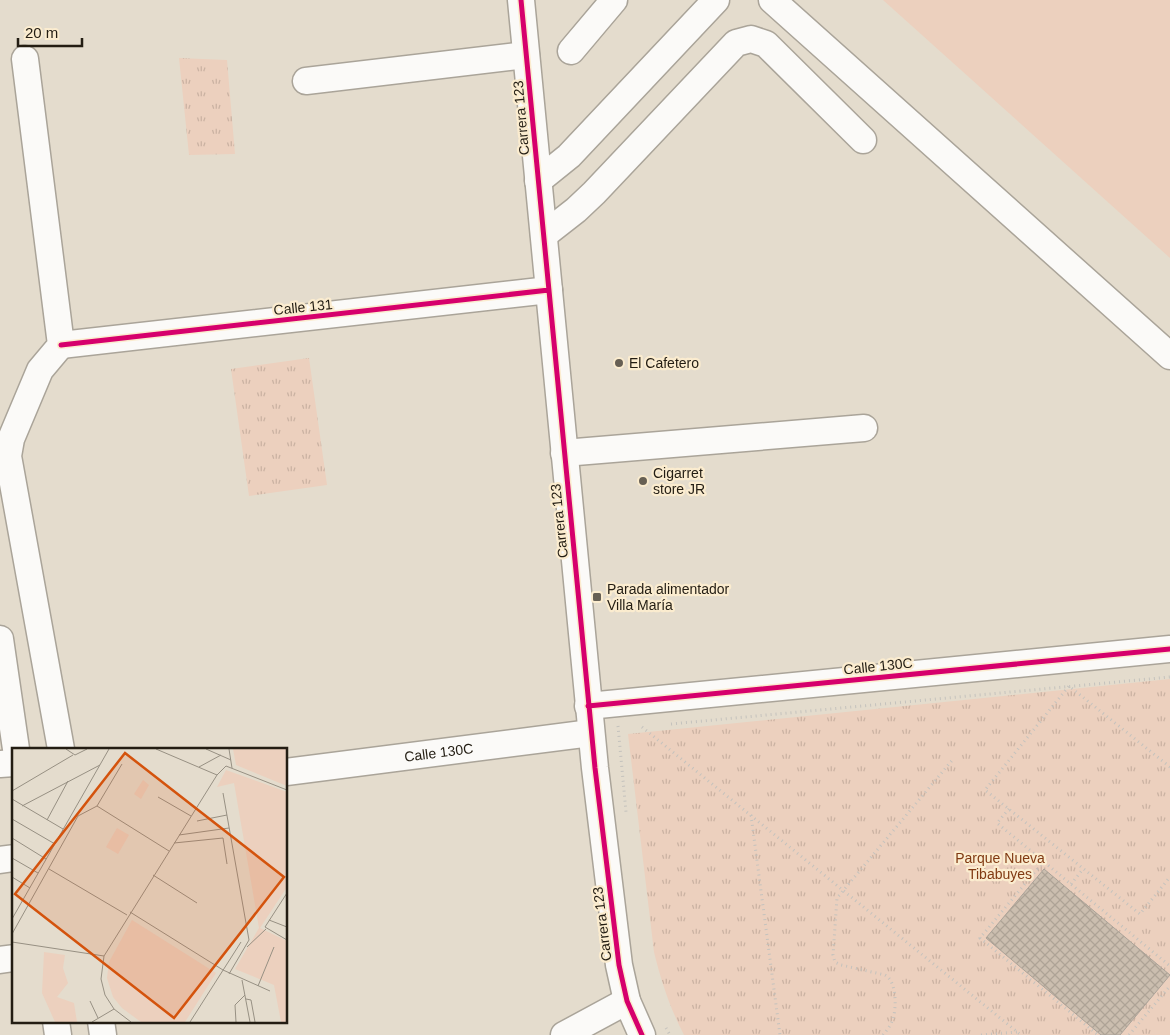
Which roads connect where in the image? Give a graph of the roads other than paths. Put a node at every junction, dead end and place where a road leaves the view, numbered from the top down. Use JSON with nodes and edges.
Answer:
{"nodes":[{"id":1,"x":521,"y":0,"type":"edge"},
{"id":2,"x":614,"y":0,"type":"edge"},
{"id":3,"x":716,"y":0,"type":"edge"},
{"id":4,"x":772,"y":0,"type":"edge"},
{"id":5,"x":571,"y":51,"type":"dead end"},
{"id":6,"x":526,"y":54,"type":"junction"},
{"id":7,"x":25,"y":59,"type":"dead end"},
{"id":8,"x":306,"y":81,"type":"dead end"},
{"id":9,"x":863,"y":140,"type":"dead end"},
{"id":10,"x":538,"y":181,"type":"junction"},
{"id":11,"x":544,"y":235,"type":"junction"},
{"id":12,"x":548,"y":290,"type":"junction"},
{"id":13,"x":61,"y":345,"type":"junction"},
{"id":14,"x":1170,"y":356,"type":"edge"},
{"id":15,"x":864,"y":428,"type":"dead end"},
{"id":16,"x":564,"y":453,"type":"junction"},
{"id":17,"x":0,"y":639,"type":"edge"},
{"id":18,"x":1170,"y":649,"type":"edge"},
{"id":19,"x":2,"y":667,"type":"edge"},
{"id":20,"x":588,"y":706,"type":"junction"},
{"id":21,"x":591,"y":733,"type":"junction"},
{"id":22,"x":16,"y":748,"type":"edge"},
{"id":23,"x":61,"y":748,"type":"edge"},
{"id":24,"x":288,"y":772,"type":"edge"},
{"id":25,"x":627,"y":1001,"type":"junction"},
{"id":26,"x":56,"y":1022,"type":"edge"},
{"id":27,"x":101,"y":1022,"type":"edge"},
{"id":28,"x":652,"y":1029,"type":"edge"},
{"id":29,"x":58,"y":1035,"type":"edge"},
{"id":30,"x":102,"y":1035,"type":"edge"},
{"id":31,"x":564,"y":1035,"type":"edge"}],
"edges":[{"from":1,"to":6,"type":"street","name":"Carrera 123"},
{"from":2,"to":5,"type":"street"},
{"from":3,"to":10,"type":"street"},
{"from":4,"to":14,"type":"street"},
{"from":6,"to":8,"type":"street"},
{"from":6,"to":10,"type":"street","name":"Carrera 123"},
{"from":7,"to":13,"type":"street"},
{"from":9,"to":11,"type":"street"},
{"from":10,"to":11,"type":"street","name":"Carrera 123"},
{"from":11,"to":12,"type":"street","name":"Carrera 123"},
{"from":12,"to":13,"type":"street","name":"Calle 131"},
{"from":12,"to":16,"type":"street","name":"Carrera 123"},
{"from":13,"to":23,"type":"street"},
{"from":15,"to":16,"type":"street"},
{"from":16,"to":20,"type":"street","name":"Carrera 123"},
{"from":17,"to":19,"type":"street"},
{"from":18,"to":20,"type":"street","name":"Calle 130C"},
{"from":19,"to":22,"type":"street"},
{"from":20,"to":21,"type":"street","name":"Carrera 123"},
{"from":21,"to":24,"type":"street","name":"Calle 130C"},
{"from":21,"to":25,"type":"street","name":"Carrera 123"},
{"from":25,"to":28,"type":"street","name":"Carrera 123"},
{"from":25,"to":31,"type":"street"},
{"from":26,"to":29,"type":"street"},
{"from":27,"to":30,"type":"street"}]}
